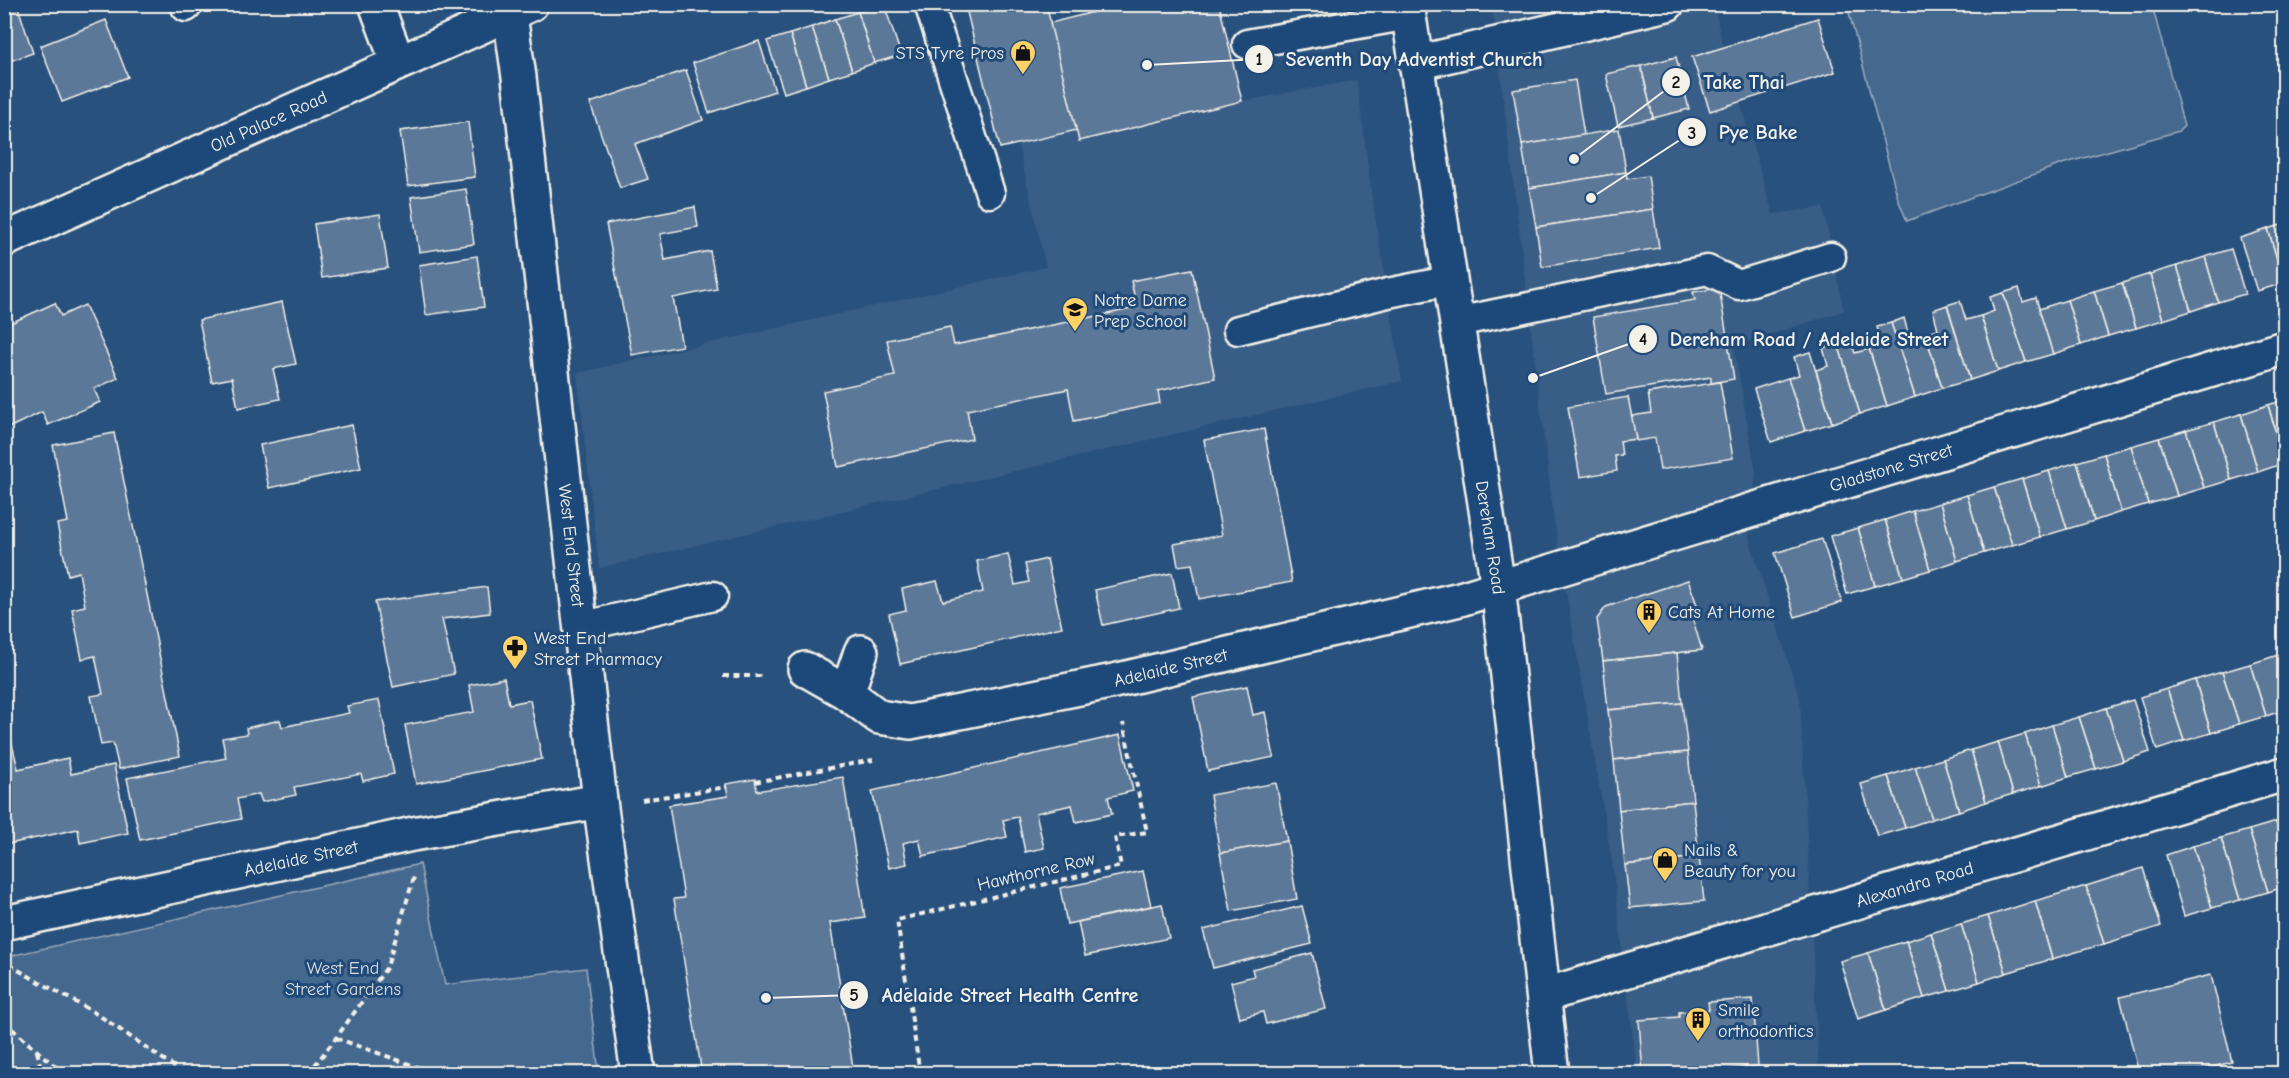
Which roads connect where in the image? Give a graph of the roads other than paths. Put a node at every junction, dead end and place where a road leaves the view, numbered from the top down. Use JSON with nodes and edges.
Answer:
{"nodes":[{"id":1,"x":376,"y":4,"type":"edge"},
{"id":2,"x":929,"y":4,"type":"edge"},
{"id":3,"x":1667,"y":4,"type":"edge"},
{"id":4,"x":520,"y":10,"type":"edge"},
{"id":5,"x":1408,"y":10,"type":"edge"},
{"id":6,"x":1247,"y":44,"type":"dead end"},
{"id":7,"x":399,"y":63,"type":"junction"},
{"id":8,"x":1416,"y":63,"type":"junction"},
{"id":9,"x":990,"y":193,"type":"dead end"},
{"id":10,"x":4,"y":240,"type":"edge"},
{"id":11,"x":1831,"y":257,"type":"dead end"},
{"id":12,"x":1452,"y":280,"type":"junction"},
{"id":13,"x":1457,"y":322,"type":"junction"},
{"id":14,"x":1238,"y":330,"type":"dead end"},
{"id":15,"x":2284,"y":348,"type":"edge"},
{"id":16,"x":1498,"y":586,"type":"junction"},
{"id":17,"x":712,"y":596,"type":"dead end"},
{"id":18,"x":580,"y":627,"type":"junction"},
{"id":19,"x":861,"y":652,"type":"dead end"},
{"id":20,"x":791,"y":672,"type":"road end"},
{"id":21,"x":847,"y":693,"type":"junction"},
{"id":22,"x":2284,"y":774,"type":"edge"},
{"id":23,"x":600,"y":801,"type":"junction"},
{"id":24,"x":4,"y":923,"type":"edge"},
{"id":25,"x":1545,"y":996,"type":"junction"},
{"id":26,"x":638,"y":1074,"type":"edge"},
{"id":27,"x":1552,"y":1074,"type":"edge"}],
"edges":[{"from":1,"to":7,"type":"street"},
{"from":2,"to":9,"type":"lane"},
{"from":3,"to":8,"type":"street"},
{"from":4,"to":7,"type":"street","name":"Old Palace Road"},
{"from":4,"to":18,"type":"street","name":"West End Street"},
{"from":5,"to":6,"type":"lane"},
{"from":5,"to":8,"type":"street","name":"Dereham Road"},
{"from":7,"to":10,"type":"street","name":"Old Palace Road"},
{"from":8,"to":12,"type":"street","name":"Dereham Road"},
{"from":11,"to":13,"type":"lane"},
{"from":12,"to":13,"type":"street","name":"Dereham Road"},
{"from":12,"to":14,"type":"lane"},
{"from":13,"to":16,"type":"street","name":"Dereham Road"},
{"from":15,"to":16,"type":"street","name":"Gladstone Street"},
{"from":16,"to":21,"type":"street","name":"Adelaide Street"},
{"from":16,"to":25,"type":"street","name":"Dereham Road"},
{"from":17,"to":18,"type":"lane"},
{"from":18,"to":23,"type":"street","name":"West End Street"},
{"from":19,"to":21,"type":"street"},
{"from":20,"to":21,"type":"street","name":"Adelaide Street"},
{"from":22,"to":25,"type":"street","name":"Alexandra Road"},
{"from":23,"to":24,"type":"street","name":"Adelaide Street"},
{"from":23,"to":26,"type":"street","name":"West End Street"},
{"from":25,"to":27,"type":"street","name":"Dereham Road"}]}
